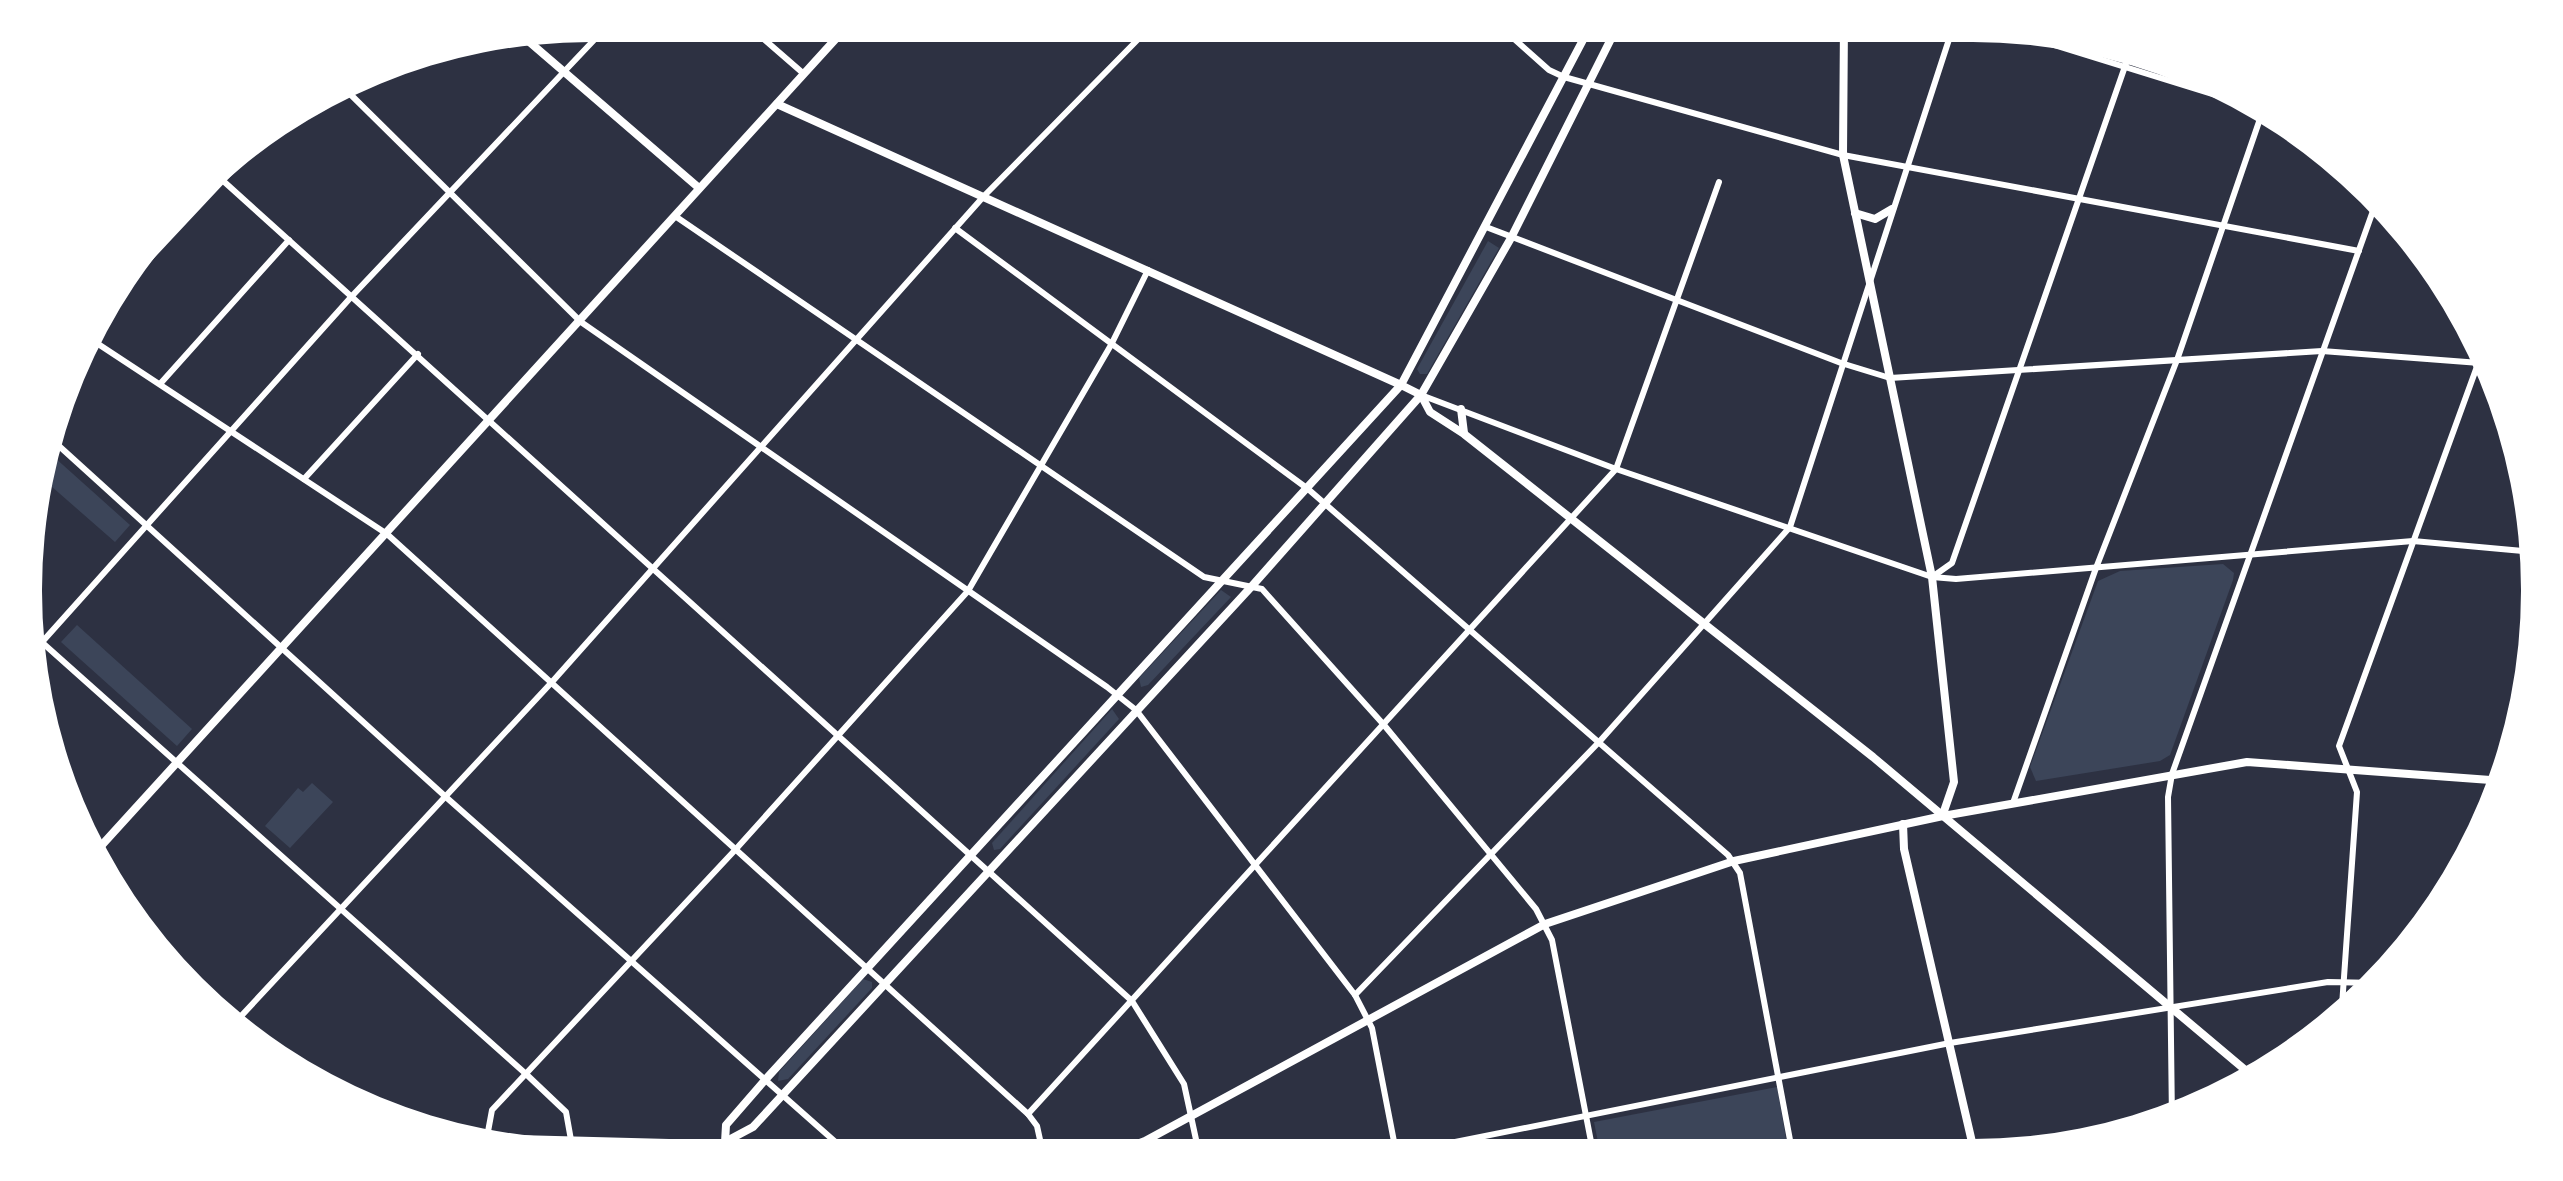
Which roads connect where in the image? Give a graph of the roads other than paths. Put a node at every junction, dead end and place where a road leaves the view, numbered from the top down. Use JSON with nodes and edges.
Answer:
{"nodes":[{"id":1,"x":593,"y":42,"type":"edge"},
{"id":2,"x":767,"y":42,"type":"edge"},
{"id":3,"x":833,"y":42,"type":"edge"},
{"id":4,"x":1135,"y":42,"type":"edge"},
{"id":5,"x":1518,"y":42,"type":"edge"},
{"id":6,"x":1582,"y":42,"type":"edge"},
{"id":7,"x":1609,"y":42,"type":"edge"},
{"id":8,"x":1844,"y":42,"type":"edge"},
{"id":9,"x":1948,"y":42,"type":"edge"},
{"id":10,"x":533,"y":45,"type":"edge"},
{"id":11,"x":2089,"y":55,"type":"edge"},
{"id":12,"x":2125,"y":66,"type":"junction"},
{"id":13,"x":564,"y":73,"type":"junction"},
{"id":14,"x":804,"y":74,"type":"junction"},
{"id":15,"x":1564,"y":77,"type":"junction"},
{"id":16,"x":1587,"y":84,"type":"junction"},
{"id":17,"x":2183,"y":84,"type":"edge"},
{"id":18,"x":353,"y":97,"type":"edge"},
{"id":19,"x":777,"y":104,"type":"junction"},
{"id":20,"x":2259,"y":123,"type":"edge"},
{"id":21,"x":1844,"y":154,"type":"junction"},
{"id":22,"x":1905,"y":167,"type":"junction"},
{"id":23,"x":225,"y":182,"type":"edge"},
{"id":24,"x":1719,"y":182,"type":"dead end"},
{"id":25,"x":699,"y":188,"type":"junction"},
{"id":26,"x":451,"y":192,"type":"junction"},
{"id":27,"x":984,"y":196,"type":"junction"},
{"id":28,"x":2078,"y":198,"type":"junction"},
{"id":29,"x":1892,"y":209,"type":"junction"},
{"id":30,"x":1855,"y":213,"type":"junction"},
{"id":31,"x":675,"y":216,"type":"junction"},
{"id":32,"x":2372,"y":216,"type":"edge"},
{"id":33,"x":2222,"y":224,"type":"junction"},
{"id":34,"x":1486,"y":227,"type":"junction"},
{"id":35,"x":955,"y":228,"type":"junction"},
{"id":36,"x":1511,"y":238,"type":"junction"},
{"id":37,"x":289,"y":240,"type":"junction"},
{"id":38,"x":2359,"y":251,"type":"junction"},
{"id":39,"x":1148,"y":270,"type":"junction"},
{"id":40,"x":1868,"y":277,"type":"junction"},
{"id":41,"x":352,"y":296,"type":"junction"},
{"id":42,"x":1674,"y":301,"type":"junction"},
{"id":43,"x":581,"y":322,"type":"junction"},
{"id":44,"x":857,"y":343,"type":"junction"},
{"id":45,"x":100,"y":345,"type":"edge"},
{"id":46,"x":1111,"y":345,"type":"junction"},
{"id":47,"x":2322,"y":351,"type":"junction"},
{"id":48,"x":418,"y":354,"type":"junction"},
{"id":49,"x":2177,"y":360,"type":"junction"},
{"id":50,"x":2470,"y":361,"type":"edge"},
{"id":51,"x":1841,"y":363,"type":"junction"},
{"id":52,"x":2018,"y":368,"type":"junction"},
{"id":53,"x":2475,"y":372,"type":"edge"},
{"id":54,"x":1890,"y":378,"type":"junction"},
{"id":55,"x":160,"y":384,"type":"junction"},
{"id":56,"x":1401,"y":385,"type":"junction"},
{"id":57,"x":1421,"y":395,"type":"junction"},
{"id":58,"x":1460,"y":409,"type":"junction"},
{"id":59,"x":492,"y":420,"type":"junction"},
{"id":60,"x":231,"y":432,"type":"junction"},
{"id":61,"x":1464,"y":434,"type":"junction"},
{"id":62,"x":761,"y":447,"type":"junction"},
{"id":63,"x":61,"y":448,"type":"edge"},
{"id":64,"x":1042,"y":464,"type":"junction"},
{"id":65,"x":1616,"y":469,"type":"junction"},
{"id":66,"x":304,"y":479,"type":"junction"},
{"id":67,"x":1308,"y":489,"type":"junction"},
{"id":68,"x":1325,"y":504,"type":"junction"},
{"id":69,"x":1571,"y":520,"type":"junction"},
{"id":70,"x":146,"y":525,"type":"junction"},
{"id":71,"x":1790,"y":527,"type":"junction"},
{"id":72,"x":387,"y":534,"type":"junction"},
{"id":73,"x":2413,"y":541,"type":"junction"},
{"id":74,"x":2520,"y":551,"type":"edge"},
{"id":75,"x":2248,"y":555,"type":"junction"},
{"id":76,"x":2096,"y":568,"type":"junction"},
{"id":77,"x":654,"y":569,"type":"junction"},
{"id":78,"x":1932,"y":577,"type":"junction"},
{"id":79,"x":1222,"y":580,"type":"junction"},
{"id":80,"x":1252,"y":586,"type":"junction"},
{"id":81,"x":968,"y":591,"type":"junction"},
{"id":82,"x":1705,"y":622,"type":"junction"},
{"id":83,"x":1472,"y":630,"type":"junction"},
{"id":84,"x":44,"y":639,"type":"edge"},
{"id":85,"x":45,"y":645,"type":"edge"},
{"id":86,"x":283,"y":648,"type":"junction"},
{"id":87,"x":553,"y":682,"type":"junction"},
{"id":88,"x":1116,"y":694,"type":"junction"},
{"id":89,"x":1136,"y":710,"type":"junction"},
{"id":90,"x":1384,"y":724,"type":"junction"},
{"id":91,"x":836,"y":733,"type":"junction"},
{"id":92,"x":1600,"y":741,"type":"junction"},
{"id":93,"x":177,"y":764,"type":"junction"},
{"id":94,"x":2347,"y":769,"type":"junction"},
{"id":95,"x":2172,"y":774,"type":"junction"},
{"id":96,"x":2487,"y":780,"type":"edge"},
{"id":97,"x":447,"y":798,"type":"junction"},
{"id":98,"x":2013,"y":803,"type":"junction"},
{"id":99,"x":1943,"y":816,"type":"junction"},
{"id":100,"x":1903,"y":824,"type":"junction"},
{"id":101,"x":104,"y":843,"type":"edge"},
{"id":102,"x":736,"y":849,"type":"junction"},
{"id":103,"x":1490,"y":853,"type":"junction"},
{"id":104,"x":970,"y":856,"type":"junction"},
{"id":105,"x":1734,"y":861,"type":"junction"},
{"id":106,"x":1255,"y":863,"type":"junction"},
{"id":107,"x":989,"y":873,"type":"junction"},
{"id":108,"x":342,"y":912,"type":"junction"},
{"id":109,"x":1545,"y":924,"type":"junction"},
{"id":110,"x":631,"y":961,"type":"junction"},
{"id":111,"x":868,"y":969,"type":"junction"},
{"id":112,"x":2344,"y":981,"type":"junction"},
{"id":113,"x":2356,"y":982,"type":"edge"},
{"id":114,"x":884,"y":983,"type":"junction"},
{"id":115,"x":2343,"y":994,"type":"edge"},
{"id":116,"x":1355,"y":995,"type":"junction"},
{"id":117,"x":1132,"y":1000,"type":"junction"},
{"id":118,"x":2171,"y":1007,"type":"junction"},
{"id":119,"x":243,"y":1014,"type":"edge"},
{"id":120,"x":1369,"y":1019,"type":"junction"},
{"id":121,"x":1950,"y":1043,"type":"junction"},
{"id":122,"x":2243,"y":1068,"type":"edge"},
{"id":123,"x":526,"y":1074,"type":"junction"},
{"id":124,"x":765,"y":1080,"type":"junction"},
{"id":125,"x":1780,"y":1080,"type":"junction"},
{"id":126,"x":782,"y":1095,"type":"junction"},
{"id":127,"x":2172,"y":1101,"type":"edge"},
{"id":128,"x":1028,"y":1114,"type":"junction"},
{"id":129,"x":1192,"y":1114,"type":"junction"},
{"id":130,"x":1586,"y":1116,"type":"junction"},
{"id":131,"x":485,"y":1128,"type":"edge"},
{"id":132,"x":571,"y":1138,"type":"edge"},
{"id":133,"x":724,"y":1139,"type":"edge"},
{"id":134,"x":730,"y":1139,"type":"edge"},
{"id":135,"x":832,"y":1139,"type":"edge"},
{"id":136,"x":1040,"y":1139,"type":"edge"},
{"id":137,"x":1150,"y":1139,"type":"edge"},
{"id":138,"x":1197,"y":1139,"type":"edge"},
{"id":139,"x":1394,"y":1139,"type":"edge"},
{"id":140,"x":1477,"y":1139,"type":"edge"},
{"id":141,"x":1591,"y":1139,"type":"edge"},
{"id":142,"x":1790,"y":1139,"type":"edge"},
{"id":143,"x":1971,"y":1139,"type":"edge"}],
"edges":[{"from":1,"to":13,"type":"street"},
{"from":2,"to":14,"type":"street"},
{"from":3,"to":14,"type":"main road"},
{"from":4,"to":27,"type":"street"},
{"from":5,"to":15,"type":"street"},
{"from":6,"to":15,"type":"main road"},
{"from":7,"to":16,"type":"main road"},
{"from":8,"to":21,"type":"main road"},
{"from":9,"to":22,"type":"street"},
{"from":10,"to":13,"type":"main road"},
{"from":11,"to":12,"type":"street"},
{"from":12,"to":17,"type":"street"},
{"from":12,"to":28,"type":"street"},
{"from":13,"to":25,"type":"main road"},
{"from":13,"to":26,"type":"street"},
{"from":14,"to":19,"type":"main road"},
{"from":15,"to":16,"type":"street"},
{"from":15,"to":34,"type":"main road"},
{"from":16,"to":21,"type":"street"},
{"from":16,"to":36,"type":"main road"},
{"from":18,"to":26,"type":"street"},
{"from":19,"to":25,"type":"main road"},
{"from":19,"to":27,"type":"main road"},
{"from":20,"to":33,"type":"street"},
{"from":21,"to":22,"type":"street"},
{"from":21,"to":30,"type":"main road"},
{"from":22,"to":28,"type":"street"},
{"from":22,"to":29,"type":"street"},
{"from":23,"to":37,"type":"street"},
{"from":24,"to":42,"type":"street"},
{"from":25,"to":31,"type":"main road"},
{"from":26,"to":41,"type":"street"},
{"from":26,"to":43,"type":"street"},
{"from":27,"to":35,"type":"street"},
{"from":27,"to":39,"type":"main road"},
{"from":28,"to":33,"type":"street"},
{"from":28,"to":52,"type":"street"},
{"from":29,"to":30,"type":"main road"},
{"from":29,"to":40,"type":"street"},
{"from":30,"to":40,"type":"main road"},
{"from":31,"to":43,"type":"main road"},
{"from":31,"to":44,"type":"street"},
{"from":32,"to":38,"type":"street"},
{"from":33,"to":38,"type":"street"},
{"from":33,"to":49,"type":"street"},
{"from":34,"to":36,"type":"street"},
{"from":34,"to":56,"type":"main road"},
{"from":35,"to":44,"type":"street"},
{"from":35,"to":46,"type":"street"},
{"from":36,"to":42,"type":"street"},
{"from":36,"to":57,"type":"main road"},
{"from":37,"to":41,"type":"street"},
{"from":37,"to":55,"type":"street"},
{"from":38,"to":47,"type":"street"},
{"from":39,"to":46,"type":"street"},
{"from":39,"to":56,"type":"main road"},
{"from":40,"to":51,"type":"street"},
{"from":40,"to":54,"type":"main road"},
{"from":41,"to":48,"type":"street"},
{"from":41,"to":60,"type":"street"},
{"from":42,"to":51,"type":"street"},
{"from":42,"to":65,"type":"street"},
{"from":43,"to":59,"type":"main road"},
{"from":43,"to":62,"type":"street"},
{"from":44,"to":62,"type":"street"},
{"from":44,"to":64,"type":"street"},
{"from":45,"to":55,"type":"street"},
{"from":46,"to":64,"type":"street"},
{"from":46,"to":67,"type":"street"},
{"from":47,"to":49,"type":"street"},
{"from":47,"to":50,"type":"street"},
{"from":47,"to":75,"type":"street"},
{"from":48,"to":59,"type":"street"},
{"from":48,"to":66,"type":"street"},
{"from":49,"to":52,"type":"street"},
{"from":49,"to":76,"type":"street"},
{"from":51,"to":54,"type":"street"},
{"from":51,"to":71,"type":"street"},
{"from":52,"to":54,"type":"street"},
{"from":52,"to":78,"type":"street"},
{"from":53,"to":73,"type":"street"},
{"from":54,"to":78,"type":"main road"},
{"from":55,"to":60,"type":"street"},
{"from":56,"to":57,"type":"main road"},
{"from":56,"to":67,"type":"main road"},
{"from":57,"to":58,"type":"street"},
{"from":57,"to":61,"type":"main road"},
{"from":57,"to":68,"type":"main road"},
{"from":58,"to":61,"type":"main road"},
{"from":58,"to":65,"type":"street"},
{"from":59,"to":72,"type":"main road"},
{"from":59,"to":77,"type":"street"},
{"from":60,"to":66,"type":"street"},
{"from":60,"to":70,"type":"street"},
{"from":61,"to":69,"type":"main road"},
{"from":62,"to":77,"type":"street"},
{"from":62,"to":81,"type":"street"},
{"from":63,"to":70,"type":"street"},
{"from":64,"to":79,"type":"street"},
{"from":64,"to":81,"type":"street"},
{"from":65,"to":69,"type":"street"},
{"from":65,"to":71,"type":"street"},
{"from":66,"to":72,"type":"street"},
{"from":67,"to":68,"type":"street"},
{"from":67,"to":79,"type":"main road"},
{"from":68,"to":80,"type":"main road"},
{"from":68,"to":83,"type":"street"},
{"from":69,"to":82,"type":"main road"},
{"from":69,"to":83,"type":"street"},
{"from":70,"to":84,"type":"street"},
{"from":70,"to":86,"type":"street"},
{"from":71,"to":78,"type":"street"},
{"from":71,"to":82,"type":"street"},
{"from":72,"to":86,"type":"main road"},
{"from":72,"to":87,"type":"street"},
{"from":73,"to":74,"type":"street"},
{"from":73,"to":75,"type":"street"},
{"from":73,"to":94,"type":"street"},
{"from":75,"to":76,"type":"street"},
{"from":75,"to":95,"type":"street"},
{"from":76,"to":78,"type":"street"},
{"from":76,"to":98,"type":"street"},
{"from":77,"to":87,"type":"street"},
{"from":77,"to":91,"type":"street"},
{"from":78,"to":99,"type":"main road"},
{"from":79,"to":80,"type":"street"},
{"from":79,"to":88,"type":"main road"},
{"from":80,"to":89,"type":"main road"},
{"from":80,"to":90,"type":"street"},
{"from":81,"to":88,"type":"street"},
{"from":81,"to":91,"type":"street"},
{"from":82,"to":92,"type":"street"},
{"from":82,"to":99,"type":"main road"},
{"from":83,"to":90,"type":"street"},
{"from":83,"to":92,"type":"street"},
{"from":85,"to":93,"type":"street"},
{"from":86,"to":93,"type":"main road"},
{"from":86,"to":97,"type":"street"},
{"from":87,"to":97,"type":"street"},
{"from":87,"to":102,"type":"street"},
{"from":88,"to":89,"type":"street"},
{"from":88,"to":104,"type":"main road"},
{"from":89,"to":106,"type":"street"},
{"from":89,"to":107,"type":"main road"},
{"from":90,"to":103,"type":"street"},
{"from":90,"to":106,"type":"street"},
{"from":91,"to":102,"type":"street"},
{"from":91,"to":104,"type":"street"},
{"from":92,"to":103,"type":"street"},
{"from":92,"to":105,"type":"street"},
{"from":93,"to":101,"type":"main road"},
{"from":93,"to":108,"type":"street"},
{"from":94,"to":95,"type":"main road"},
{"from":94,"to":96,"type":"main road"},
{"from":94,"to":112,"type":"street"},
{"from":95,"to":98,"type":"main road"},
{"from":95,"to":118,"type":"street"},
{"from":97,"to":108,"type":"street"},
{"from":97,"to":110,"type":"street"},
{"from":98,"to":99,"type":"main road"},
{"from":99,"to":100,"type":"main road"},
{"from":99,"to":118,"type":"main road"},
{"from":100,"to":105,"type":"main road"},
{"from":100,"to":121,"type":"main road"},
{"from":102,"to":110,"type":"street"},
{"from":102,"to":111,"type":"street"},
{"from":103,"to":109,"type":"street"},
{"from":103,"to":116,"type":"street"},
{"from":104,"to":107,"type":"street"},
{"from":104,"to":111,"type":"main road"},
{"from":105,"to":109,"type":"main road"},
{"from":105,"to":125,"type":"street"},
{"from":106,"to":116,"type":"street"},
{"from":106,"to":117,"type":"street"},
{"from":107,"to":114,"type":"main road"},
{"from":107,"to":117,"type":"street"},
{"from":108,"to":119,"type":"street"},
{"from":108,"to":123,"type":"street"},
{"from":109,"to":120,"type":"main road"},
{"from":109,"to":130,"type":"street"},
{"from":110,"to":123,"type":"street"},
{"from":110,"to":124,"type":"street"},
{"from":111,"to":114,"type":"street"},
{"from":111,"to":124,"type":"main road"},
{"from":112,"to":113,"type":"street"},
{"from":112,"to":115,"type":"street"},
{"from":112,"to":118,"type":"street"},
{"from":114,"to":126,"type":"main road"},
{"from":114,"to":128,"type":"street"},
{"from":116,"to":120,"type":"street"},
{"from":117,"to":128,"type":"street"},
{"from":117,"to":129,"type":"street"},
{"from":118,"to":121,"type":"street"},
{"from":118,"to":122,"type":"main road"},
{"from":118,"to":127,"type":"street"},
{"from":120,"to":129,"type":"main road"},
{"from":120,"to":139,"type":"street"},
{"from":121,"to":125,"type":"street"},
{"from":121,"to":143,"type":"main road"},
{"from":123,"to":131,"type":"street"},
{"from":123,"to":132,"type":"street"},
{"from":124,"to":126,"type":"street"},
{"from":124,"to":133,"type":"main road"},
{"from":125,"to":130,"type":"street"},
{"from":125,"to":142,"type":"street"},
{"from":126,"to":134,"type":"main road"},
{"from":126,"to":135,"type":"street"},
{"from":128,"to":136,"type":"street"},
{"from":129,"to":137,"type":"main road"},
{"from":129,"to":138,"type":"street"},
{"from":130,"to":140,"type":"street"},
{"from":130,"to":141,"type":"street"}]}
